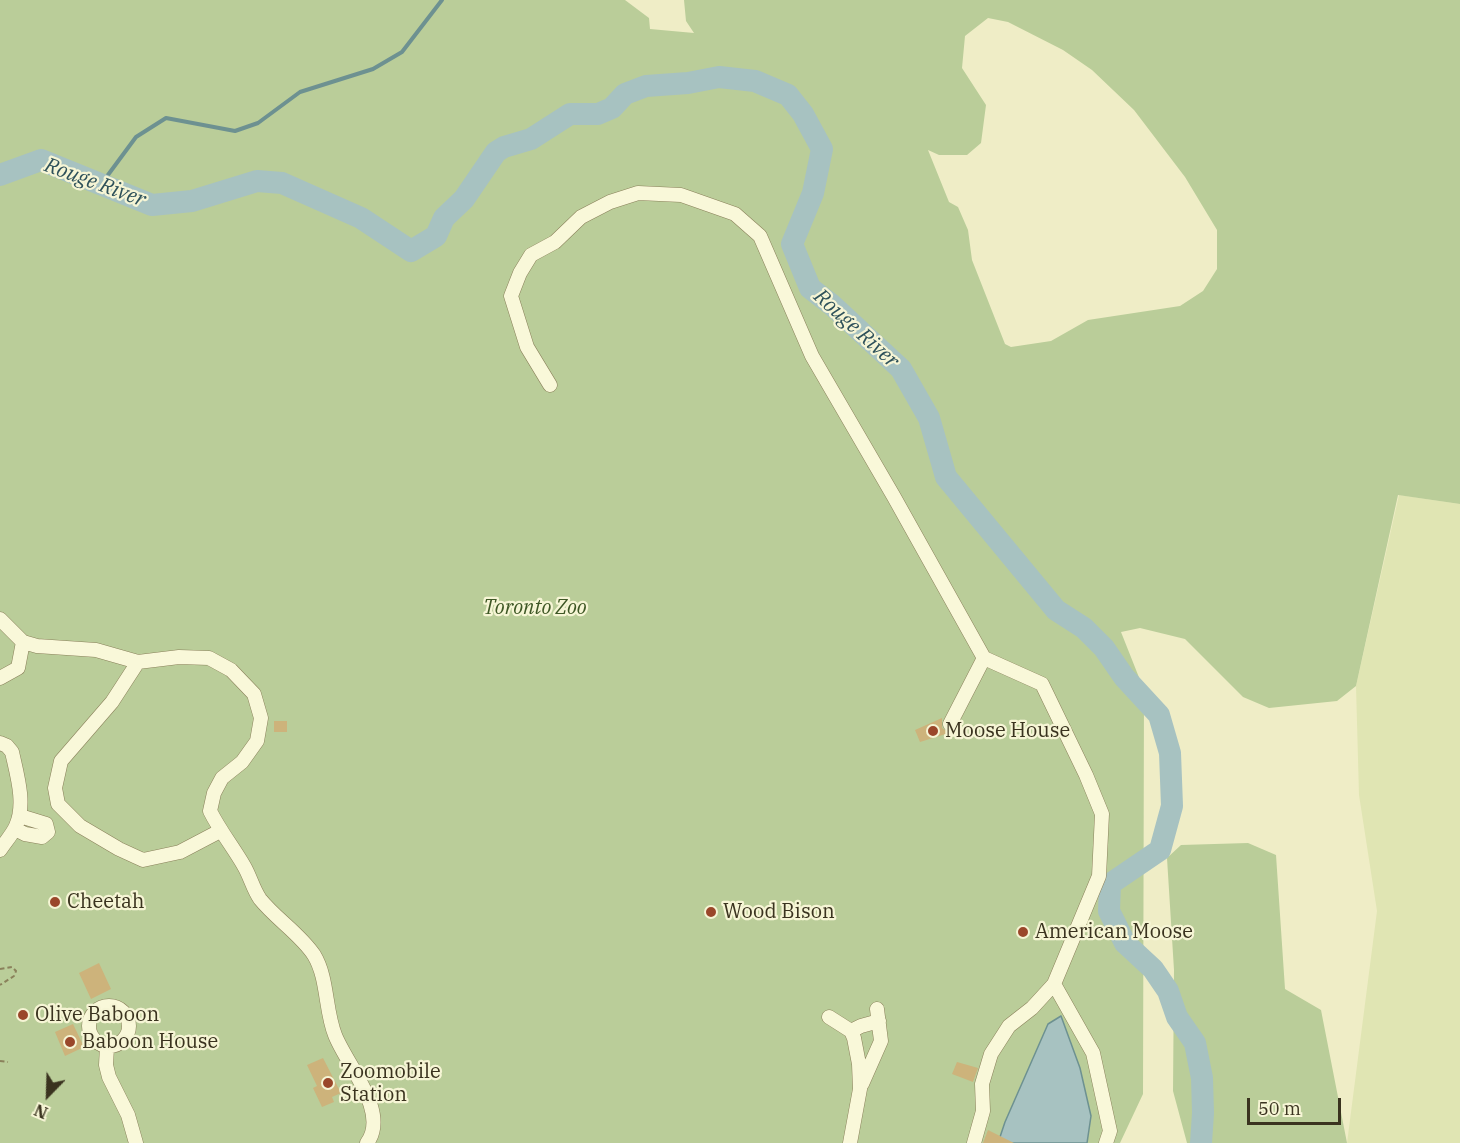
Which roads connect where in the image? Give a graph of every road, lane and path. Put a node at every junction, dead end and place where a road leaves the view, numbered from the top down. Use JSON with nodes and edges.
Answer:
{"nodes":[{"id":1,"x":550,"y":385,"type":"dead end"},
{"id":2,"x":0,"y":619,"type":"edge"},
{"id":3,"x":23,"y":642,"type":"junction"},
{"id":4,"x":984,"y":658,"type":"junction"},
{"id":5,"x":138,"y":662,"type":"junction"},
{"id":6,"x":0,"y":678,"type":"edge"},
{"id":7,"x":950,"y":724,"type":"dead end"},
{"id":8,"x":0,"y":743,"type":"edge"},
{"id":9,"x":220,"y":831,"type":"junction"},
{"id":10,"x":0,"y":850,"type":"edge"},
{"id":11,"x":0,"y":969,"type":"edge"},
{"id":12,"x":1054,"y":984,"type":"junction"},
{"id":13,"x":0,"y":985,"type":"edge"},
{"id":14,"x":828,"y":1017,"type":"dead end"},
{"id":15,"x":850,"y":1031,"type":"junction"},
{"id":16,"x":106,"y":1047,"type":"dead end"},
{"id":17,"x":0,"y":1061,"type":"edge"},
{"id":18,"x":8,"y":1062,"type":"dead end"},
{"id":19,"x":860,"y":1089,"type":"junction"},
{"id":20,"x":375,"y":1127,"type":"junction"},
{"id":21,"x":136,"y":1143,"type":"edge"},
{"id":22,"x":367,"y":1143,"type":"edge"},
{"id":23,"x":382,"y":1143,"type":"edge"},
{"id":24,"x":850,"y":1143,"type":"edge"},
{"id":25,"x":974,"y":1143,"type":"edge"},
{"id":26,"x":1106,"y":1143,"type":"edge"}],
"edges":[{"from":1,"to":4,"type":"street"},
{"from":2,"to":3,"type":"street"},
{"from":3,"to":5,"type":"street"},
{"from":3,"to":6,"type":"street"},
{"from":4,"to":7,"type":"street"},
{"from":4,"to":12,"type":"street"},
{"from":5,"to":9,"type":"street"},
{"from":5,"to":9,"type":"street"},
{"from":8,"to":10,"type":"street"},
{"from":9,"to":20,"type":"street"},
{"from":11,"to":13,"type":"path"},
{"from":12,"to":25,"type":"street"},
{"from":12,"to":26,"type":"street"},
{"from":14,"to":15,"type":"street"},
{"from":15,"to":19,"type":"street"},
{"from":15,"to":19,"type":"street"},
{"from":16,"to":21,"type":"street"},
{"from":17,"to":18,"type":"path"},
{"from":19,"to":24,"type":"street"},
{"from":20,"to":22,"type":"street"},
{"from":20,"to":23,"type":"street"}]}
